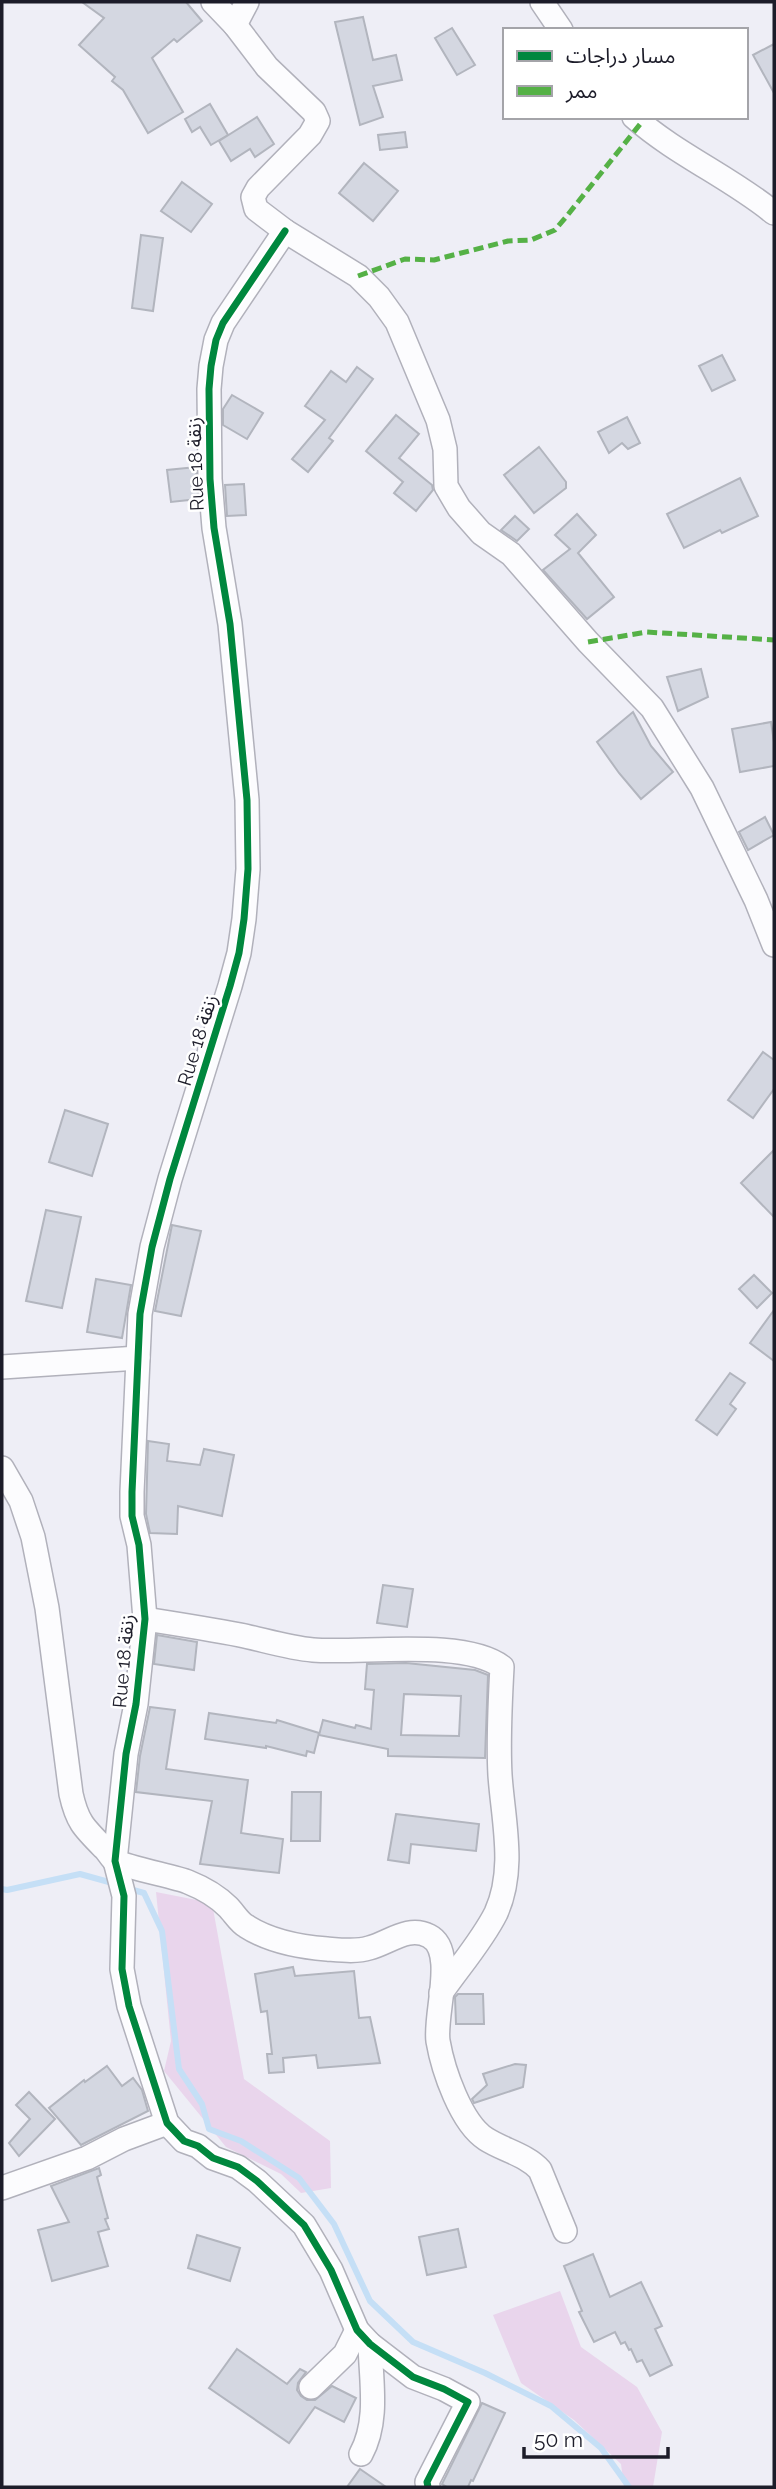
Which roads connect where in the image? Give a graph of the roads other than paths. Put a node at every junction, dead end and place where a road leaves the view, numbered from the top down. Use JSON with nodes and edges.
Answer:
{"nodes":[{"id":1,"x":214,"y":2,"type":"edge"},
{"id":2,"x":247,"y":2,"type":"edge"},
{"id":3,"x":543,"y":2,"type":"edge"},
{"id":4,"x":235,"y":25,"type":"junction"},
{"id":5,"x":560,"y":28,"type":"edge"},
{"id":6,"x":637,"y":119,"type":"edge"},
{"id":7,"x":774,"y":213,"type":"edge"},
{"id":8,"x":285,"y":231,"type":"junction"},
{"id":9,"x":774,"y":945,"type":"edge"},
{"id":10,"x":138,"y":1358,"type":"junction"},
{"id":11,"x":2,"y":1367,"type":"edge"},
{"id":12,"x":2,"y":1468,"type":"edge"},
{"id":13,"x":145,"y":1619,"type":"junction"},
{"id":14,"x":116,"y":1866,"type":"junction"},
{"id":15,"x":440,"y":1996,"type":"junction"},
{"id":16,"x":167,"y":2123,"type":"junction"},
{"id":17,"x":2,"y":2188,"type":"edge"},
{"id":18,"x":565,"y":2231,"type":"dead end"},
{"id":19,"x":364,"y":2337,"type":"junction"},
{"id":20,"x":311,"y":2387,"type":"dead end"},
{"id":21,"x":361,"y":2454,"type":"dead end"},
{"id":22,"x":428,"y":2487,"type":"edge"}],
"edges":[{"from":1,"to":4,"type":"street"},
{"from":2,"to":4,"type":"street"},
{"from":3,"to":5,"type":"street"},
{"from":4,"to":8,"type":"street"},
{"from":6,"to":7,"type":"street"},
{"from":8,"to":9,"type":"street"},
{"from":8,"to":10,"type":"street","name":"Rue 18 زنقة"},
{"from":10,"to":11,"type":"street"},
{"from":10,"to":13,"type":"street","name":"Rue 18 زنقة"},
{"from":12,"to":14,"type":"street"},
{"from":13,"to":14,"type":"street","name":"Rue 18 زنقة"},
{"from":13,"to":15,"type":"street"},
{"from":14,"to":15,"type":"street"},
{"from":14,"to":16,"type":"street"},
{"from":15,"to":18,"type":"street"},
{"from":16,"to":17,"type":"street"},
{"from":16,"to":19,"type":"street"},
{"from":19,"to":20,"type":"street"},
{"from":19,"to":21,"type":"street"},
{"from":19,"to":22,"type":"street"}]}
